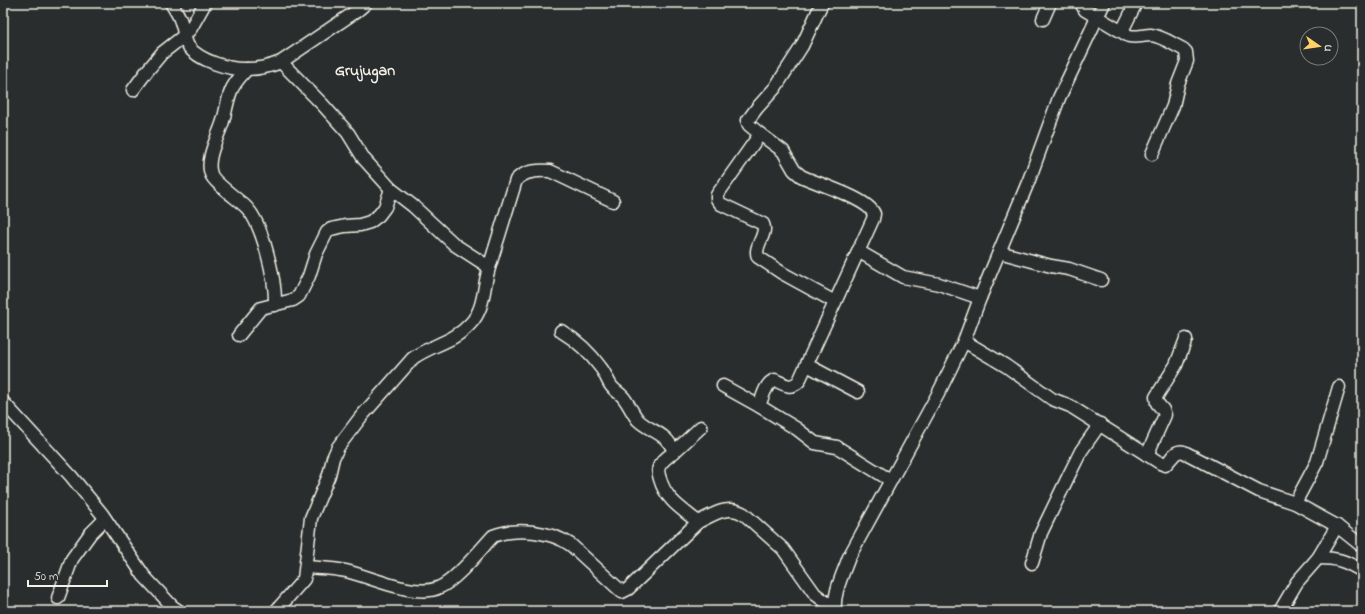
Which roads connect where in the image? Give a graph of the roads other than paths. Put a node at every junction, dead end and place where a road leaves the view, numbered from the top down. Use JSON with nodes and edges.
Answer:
{"nodes":[{"id":1,"x":171,"y":3,"type":"edge"},
{"id":2,"x":205,"y":3,"type":"edge"},
{"id":3,"x":366,"y":3,"type":"edge"},
{"id":4,"x":822,"y":3,"type":"edge"},
{"id":5,"x":1050,"y":3,"type":"edge"},
{"id":6,"x":1080,"y":3,"type":"edge"},
{"id":7,"x":1104,"y":3,"type":"edge"},
{"id":8,"x":1136,"y":3,"type":"edge"},
{"id":9,"x":1098,"y":17,"type":"junction"},
{"id":10,"x":1043,"y":19,"type":"dead end"},
{"id":11,"x":1122,"y":31,"type":"junction"},
{"id":12,"x":185,"y":35,"type":"junction"},
{"id":13,"x":281,"y":62,"type":"junction"},
{"id":14,"x":247,"y":69,"type":"junction"},
{"id":15,"x":133,"y":90,"type":"dead end"},
{"id":16,"x":760,"y":134,"type":"junction"},
{"id":17,"x":1152,"y":154,"type":"dead end"},
{"id":18,"x":391,"y":189,"type":"junction"},
{"id":19,"x":613,"y":201,"type":"dead end"},
{"id":20,"x":858,"y":251,"type":"junction"},
{"id":21,"x":999,"y":252,"type":"junction"},
{"id":22,"x":489,"y":267,"type":"junction"},
{"id":23,"x":1101,"y":280,"type":"dead end"},
{"id":24,"x":980,"y":298,"type":"junction"},
{"id":25,"x":835,"y":302,"type":"junction"},
{"id":26,"x":275,"y":305,"type":"junction"},
{"id":27,"x":561,"y":331,"type":"dead end"},
{"id":28,"x":239,"y":335,"type":"dead end"},
{"id":29,"x":1186,"y":339,"type":"dead end"},
{"id":30,"x":964,"y":341,"type":"junction"},
{"id":31,"x":807,"y":365,"type":"junction"},
{"id":32,"x":723,"y":386,"type":"dead end"},
{"id":33,"x":1339,"y":387,"type":"dead end"},
{"id":34,"x":858,"y":392,"type":"dead end"},
{"id":35,"x":3,"y":402,"type":"edge"},
{"id":36,"x":759,"y":406,"type":"junction"},
{"id":37,"x":1100,"y":424,"type":"junction"},
{"id":38,"x":701,"y":427,"type":"dead end"},
{"id":39,"x":674,"y":452,"type":"junction"},
{"id":40,"x":1147,"y":454,"type":"junction"},
{"id":41,"x":890,"y":480,"type":"junction"},
{"id":42,"x":1295,"y":503,"type":"junction"},
{"id":43,"x":106,"y":519,"type":"junction"},
{"id":44,"x":698,"y":522,"type":"junction"},
{"id":45,"x":1337,"y":526,"type":"junction"},
{"id":46,"x":1362,"y":546,"type":"edge"},
{"id":47,"x":1318,"y":558,"type":"junction"},
{"id":48,"x":306,"y":563,"type":"junction"},
{"id":49,"x":1032,"y":563,"type":"dead end"},
{"id":50,"x":1362,"y":571,"type":"edge"},
{"id":51,"x":58,"y":598,"type":"dead end"},
{"id":52,"x":834,"y":608,"type":"edge"},
{"id":53,"x":179,"y":611,"type":"edge"},
{"id":54,"x":276,"y":611,"type":"edge"},
{"id":55,"x":1280,"y":611,"type":"edge"}],
"edges":[{"from":1,"to":12,"type":"street"},
{"from":2,"to":12,"type":"street"},
{"from":3,"to":13,"type":"street"},
{"from":4,"to":16,"type":"street"},
{"from":5,"to":10,"type":"street"},
{"from":6,"to":9,"type":"street"},
{"from":7,"to":9,"type":"street"},
{"from":8,"to":11,"type":"street"},
{"from":9,"to":11,"type":"street"},
{"from":9,"to":21,"type":"street"},
{"from":11,"to":17,"type":"street"},
{"from":12,"to":14,"type":"street"},
{"from":12,"to":15,"type":"street"},
{"from":13,"to":14,"type":"street"},
{"from":13,"to":18,"type":"street"},
{"from":14,"to":26,"type":"street"},
{"from":16,"to":20,"type":"street"},
{"from":16,"to":25,"type":"street"},
{"from":18,"to":22,"type":"street"},
{"from":18,"to":26,"type":"street"},
{"from":19,"to":22,"type":"street"},
{"from":20,"to":24,"type":"street"},
{"from":20,"to":25,"type":"street"},
{"from":21,"to":23,"type":"street"},
{"from":21,"to":24,"type":"street"},
{"from":22,"to":48,"type":"street"},
{"from":24,"to":30,"type":"street"},
{"from":25,"to":31,"type":"street"},
{"from":26,"to":28,"type":"street"},
{"from":27,"to":39,"type":"street"},
{"from":29,"to":40,"type":"street"},
{"from":30,"to":37,"type":"street"},
{"from":30,"to":41,"type":"street"},
{"from":31,"to":34,"type":"street"},
{"from":31,"to":36,"type":"street"},
{"from":32,"to":36,"type":"street"},
{"from":33,"to":42,"type":"street"},
{"from":35,"to":43,"type":"street"},
{"from":36,"to":41,"type":"street"},
{"from":37,"to":40,"type":"street"},
{"from":37,"to":49,"type":"street"},
{"from":38,"to":39,"type":"street"},
{"from":39,"to":44,"type":"street"},
{"from":40,"to":42,"type":"street"},
{"from":41,"to":52,"type":"street"},
{"from":42,"to":45,"type":"street"},
{"from":43,"to":51,"type":"street"},
{"from":43,"to":53,"type":"street"},
{"from":44,"to":48,"type":"street"},
{"from":44,"to":52,"type":"street"},
{"from":45,"to":46,"type":"street"},
{"from":45,"to":47,"type":"street"},
{"from":47,"to":50,"type":"street"},
{"from":47,"to":55,"type":"street"},
{"from":48,"to":54,"type":"street"}]}
